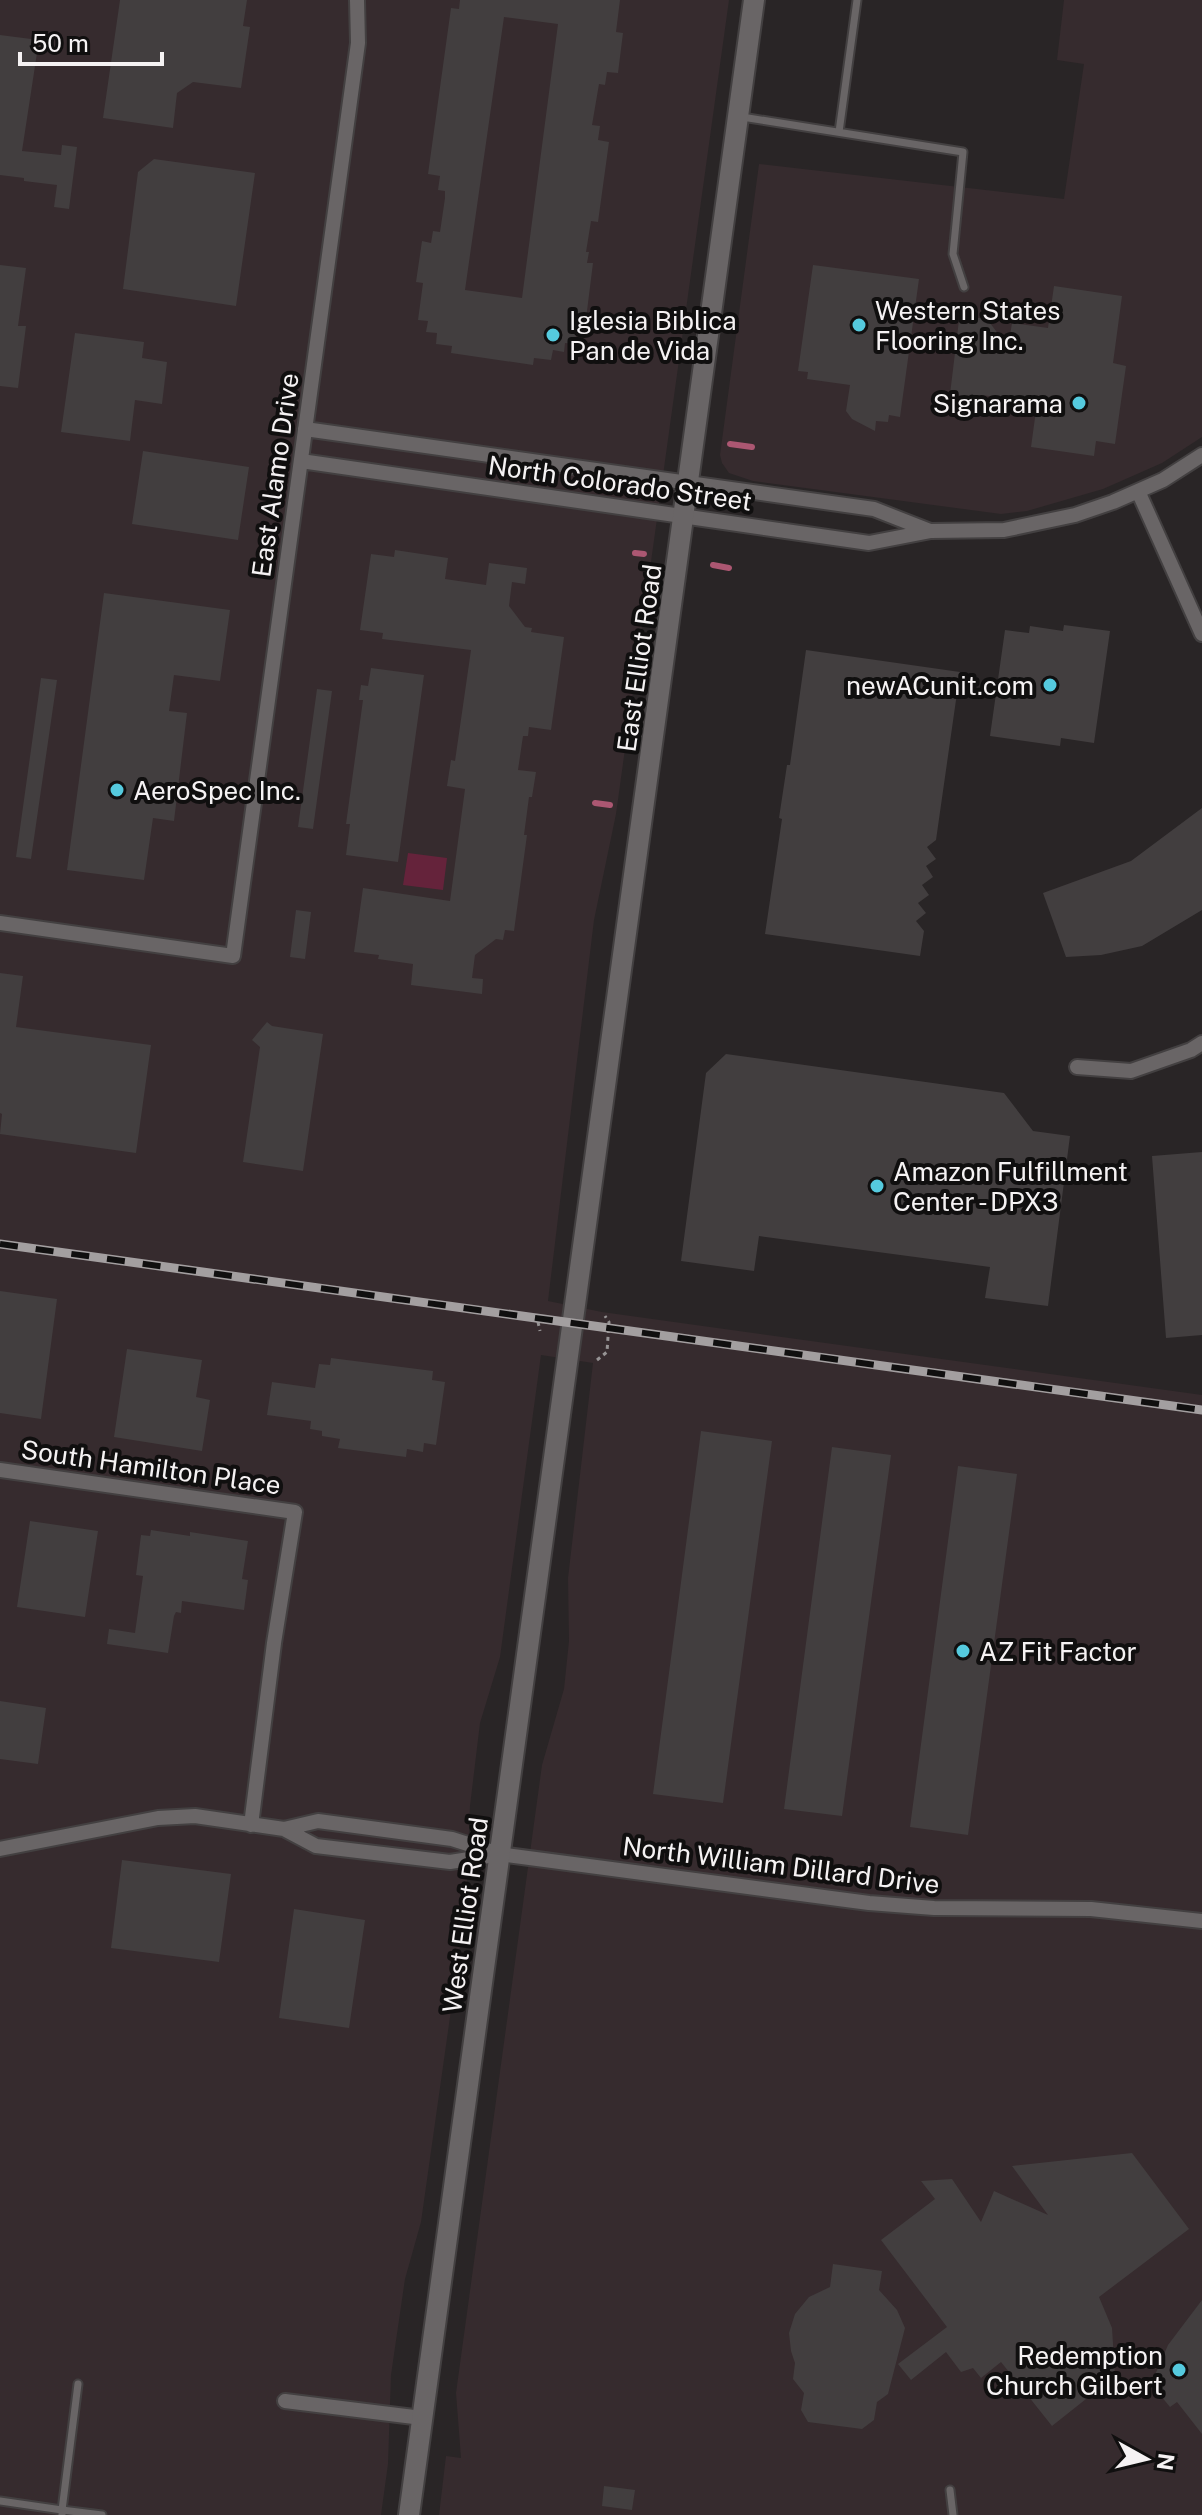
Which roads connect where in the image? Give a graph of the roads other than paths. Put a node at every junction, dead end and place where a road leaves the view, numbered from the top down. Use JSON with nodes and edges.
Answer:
{"nodes":[{"id":1,"x":357,"y":0,"type":"edge"},
{"id":2,"x":754,"y":0,"type":"edge"},
{"id":3,"x":857,"y":0,"type":"edge"},
{"id":4,"x":738,"y":116,"type":"junction"},
{"id":5,"x":839,"y":132,"type":"junction"},
{"id":6,"x":964,"y":287,"type":"dead end"},
{"id":7,"x":305,"y":429,"type":"junction"},
{"id":8,"x":1202,"y":455,"type":"edge"},
{"id":9,"x":301,"y":461,"type":"junction"},
{"id":10,"x":689,"y":482,"type":"junction"},
{"id":11,"x":1138,"y":491,"type":"junction"},
{"id":12,"x":685,"y":517,"type":"junction"},
{"id":13,"x":931,"y":531,"type":"junction"},
{"id":14,"x":1202,"y":634,"type":"edge"},
{"id":15,"x":0,"y":923,"type":"edge"},
{"id":16,"x":1202,"y":1043,"type":"edge"},
{"id":17,"x":1077,"y":1067,"type":"dead end"},
{"id":18,"x":573,"y":1323,"type":"joint"},
{"id":19,"x":0,"y":1470,"type":"edge"},
{"id":20,"x":251,"y":1825,"type":"junction"},
{"id":21,"x":284,"y":1829,"type":"junction"},
{"id":22,"x":0,"y":1849,"type":"edge"},
{"id":23,"x":499,"y":1854,"type":"junction"},
{"id":24,"x":1202,"y":1921,"type":"edge"},
{"id":25,"x":78,"y":2384,"type":"dead end"},
{"id":26,"x":285,"y":2401,"type":"dead end"},
{"id":27,"x":422,"y":2418,"type":"junction"},
{"id":28,"x":950,"y":2490,"type":"dead end"},
{"id":29,"x":0,"y":2501,"type":"edge"},
{"id":30,"x":62,"y":2512,"type":"edge"},
{"id":31,"x":102,"y":2515,"type":"edge"},
{"id":32,"x":409,"y":2515,"type":"edge"},
{"id":33,"x":953,"y":2515,"type":"edge"}],
"edges":[{"from":1,"to":7,"type":"street","name":"East Alamo Drive"},
{"from":2,"to":4,"type":"main road","name":"East Elliot Road"},
{"from":3,"to":5,"type":"lane"},
{"from":4,"to":5,"type":"lane"},
{"from":4,"to":10,"type":"main road","name":"East Elliot Road"},
{"from":5,"to":6,"type":"lane"},
{"from":7,"to":9,"type":"street","name":"East Alamo Drive"},
{"from":7,"to":10,"type":"street","name":"North Colorado Street"},
{"from":8,"to":11,"type":"street","name":"North Colorado Street"},
{"from":9,"to":12,"type":"street","name":"North Colorado Street"},
{"from":9,"to":15,"type":"street","name":"East Alamo Drive"},
{"from":10,"to":12,"type":"main road","name":"East Elliot Road"},
{"from":10,"to":13,"type":"street","name":"North Colorado Street"},
{"from":11,"to":13,"type":"street","name":"North Colorado Street"},
{"from":11,"to":14,"type":"street"},
{"from":12,"to":13,"type":"street","name":"North Colorado Street"},
{"from":12,"to":18,"type":"main road","name":"East Elliot Road"},
{"from":16,"to":17,"type":"street"},
{"from":18,"to":23,"type":"main road","name":"West Elliot Road"},
{"from":19,"to":20,"type":"street","name":"South Hamilton Place"},
{"from":20,"to":21,"type":"street"},
{"from":20,"to":22,"type":"street"},
{"from":21,"to":23,"type":"street"},
{"from":21,"to":23,"type":"street"},
{"from":23,"to":24,"type":"street","name":"North William Dillard Drive"},
{"from":23,"to":27,"type":"main road","name":"West Elliot Road"},
{"from":25,"to":30,"type":"lane"},
{"from":26,"to":27,"type":"street"},
{"from":27,"to":32,"type":"main road","name":"West Elliot Road"},
{"from":28,"to":33,"type":"lane"},
{"from":29,"to":30,"type":"lane"},
{"from":30,"to":31,"type":"lane"}]}
